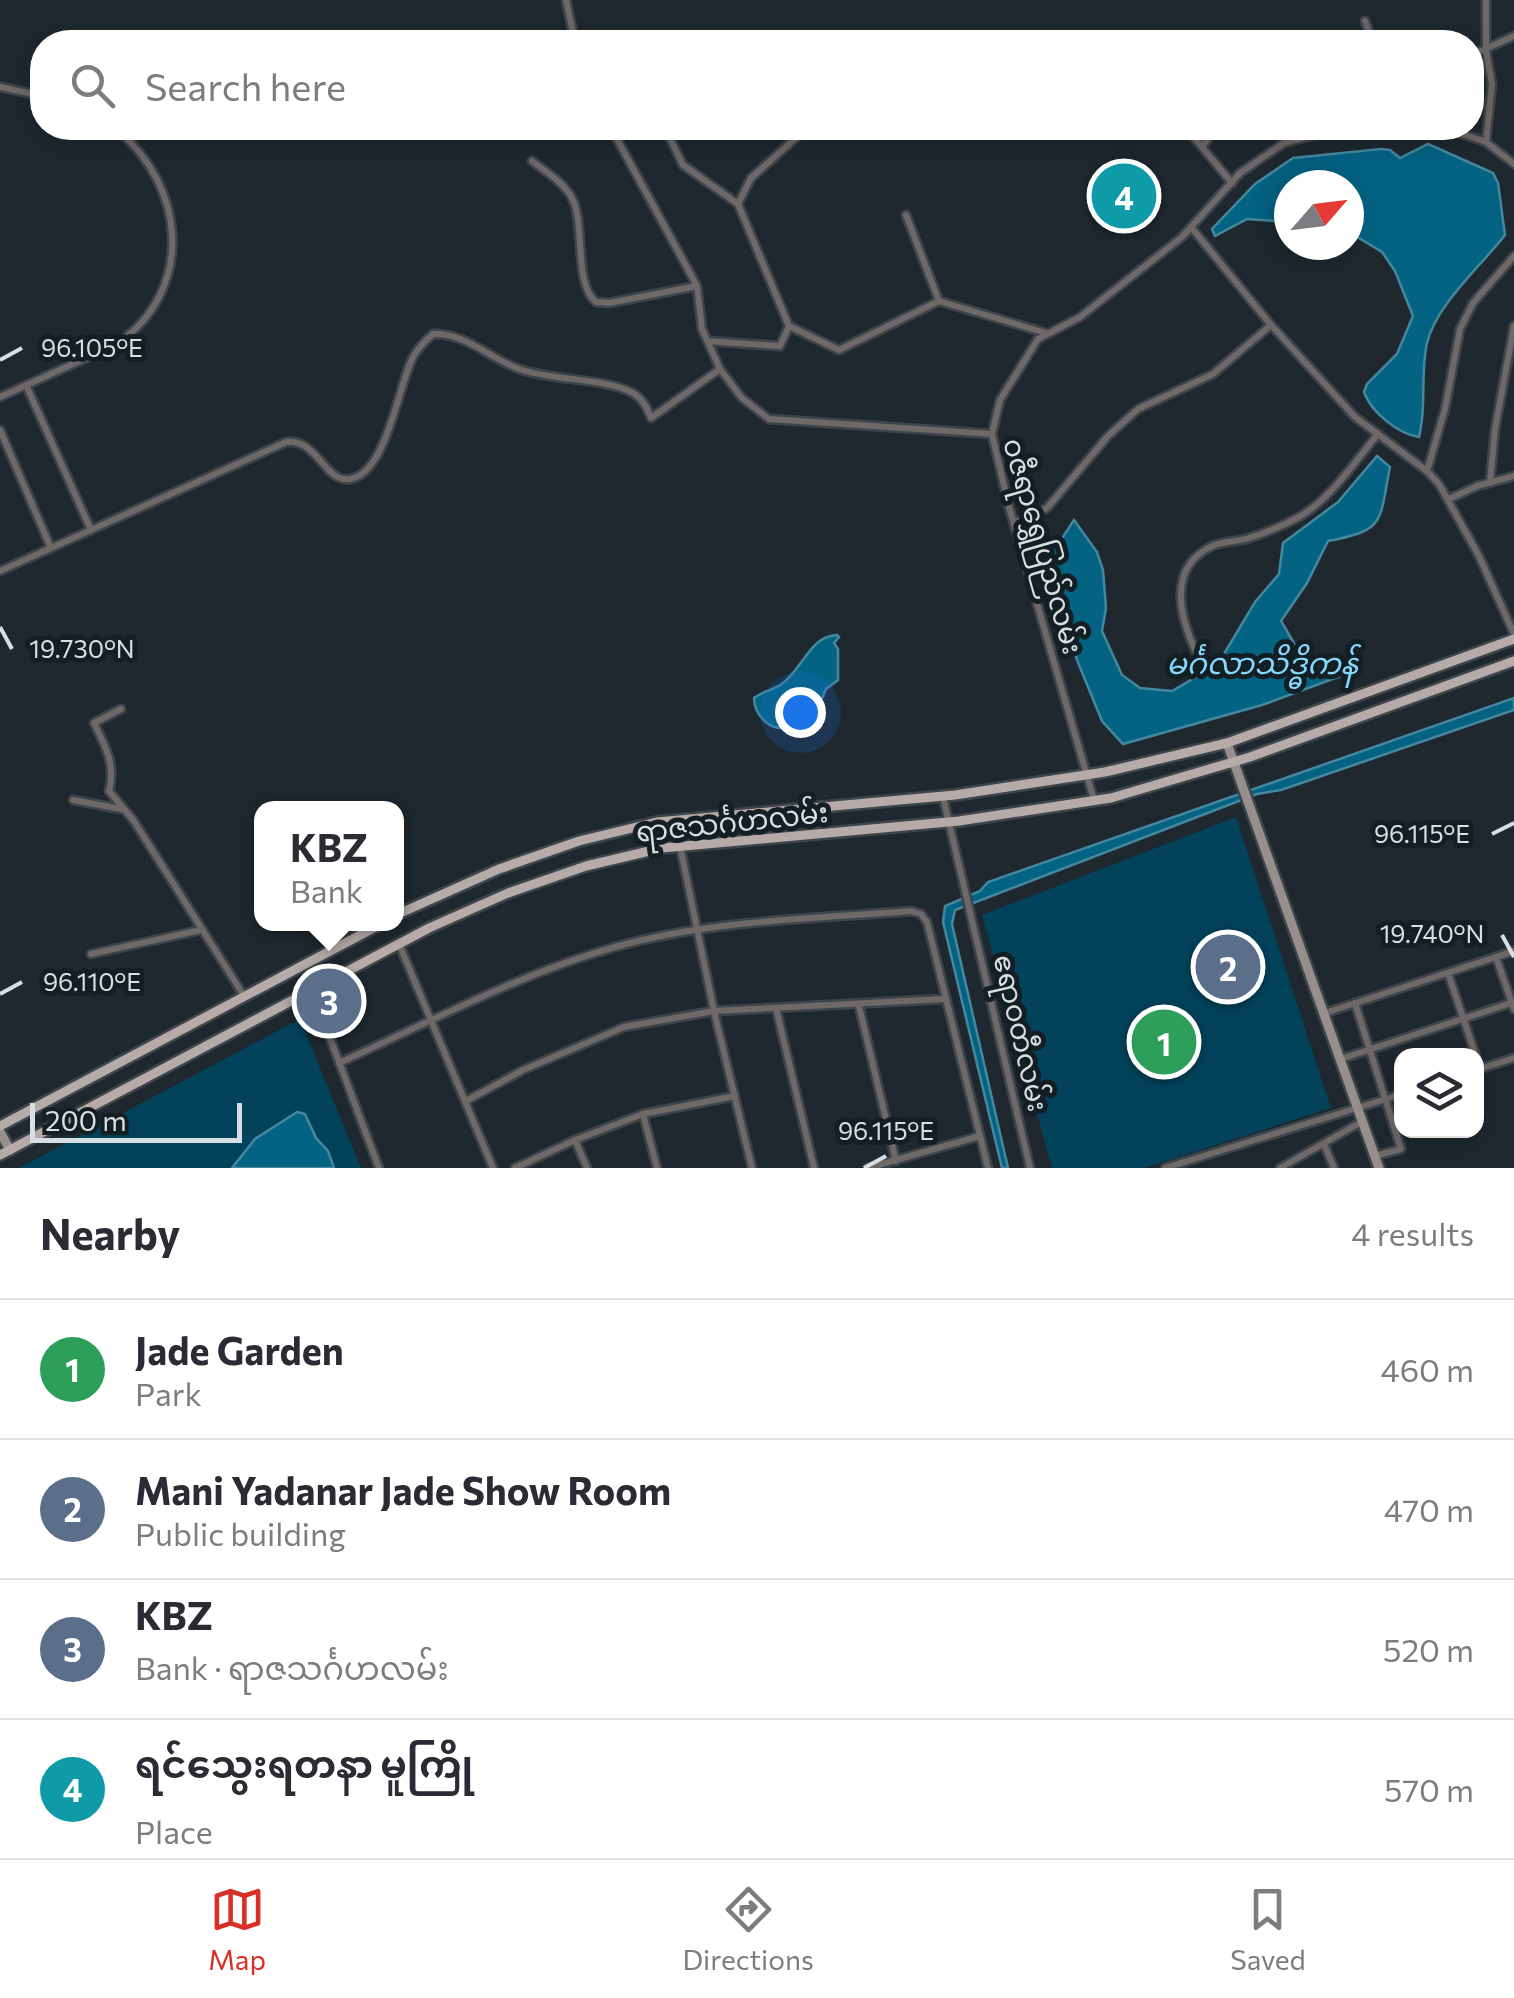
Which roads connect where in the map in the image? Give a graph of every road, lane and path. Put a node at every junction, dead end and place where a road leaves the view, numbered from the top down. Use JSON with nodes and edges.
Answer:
{"nodes":[{"id":1,"x":566,"y":0,"type":"edge"},
{"id":2,"x":1486,"y":0,"type":"edge"},
{"id":3,"x":1365,"y":22,"type":"dead end"},
{"id":4,"x":573,"y":30,"type":"edge"},
{"id":5,"x":1369,"y":30,"type":"edge"},
{"id":6,"x":1514,"y":36,"type":"edge"},
{"id":7,"x":1486,"y":50,"type":"junction"},
{"id":8,"x":0,"y":87,"type":"edge"},
{"id":9,"x":30,"y":93,"type":"edge"},
{"id":10,"x":127,"y":140,"type":"edge"},
{"id":11,"x":617,"y":140,"type":"edge"},
{"id":12,"x":671,"y":140,"type":"edge"},
{"id":13,"x":793,"y":140,"type":"edge"},
{"id":14,"x":1196,"y":140,"type":"edge"},
{"id":15,"x":1207,"y":140,"type":"edge"},
{"id":16,"x":1298,"y":140,"type":"edge"},
{"id":17,"x":1480,"y":140,"type":"edge"},
{"id":18,"x":1486,"y":142,"type":"junction"},
{"id":19,"x":1202,"y":147,"type":"junction"},
{"id":20,"x":532,"y":161,"type":"dead end"},
{"id":21,"x":1513,"y":164,"type":"edge"},
{"id":22,"x":1232,"y":182,"type":"junction"},
{"id":23,"x":738,"y":204,"type":"junction"},
{"id":24,"x":906,"y":215,"type":"dead end"},
{"id":25,"x":1191,"y":227,"type":"junction"},
{"id":26,"x":1514,"y":256,"type":"edge"},
{"id":27,"x":697,"y":286,"type":"junction"},
{"id":28,"x":939,"y":300,"type":"junction"},
{"id":29,"x":1270,"y":324,"type":"junction"},
{"id":30,"x":789,"y":326,"type":"junction"},
{"id":31,"x":1514,"y":326,"type":"edge"},
{"id":32,"x":1049,"y":334,"type":"junction"},
{"id":33,"x":708,"y":341,"type":"junction"},
{"id":34,"x":720,"y":369,"type":"junction"},
{"id":35,"x":26,"y":386,"type":"junction"},
{"id":36,"x":0,"y":397,"type":"edge"},
{"id":37,"x":0,"y":430,"type":"edge"},
{"id":38,"x":992,"y":434,"type":"junction"},
{"id":39,"x":1378,"y":434,"type":"junction"},
{"id":40,"x":1427,"y":471,"type":"junction"},
{"id":41,"x":1514,"y":476,"type":"edge"},
{"id":42,"x":1490,"y":482,"type":"junction"},
{"id":43,"x":1449,"y":499,"type":"junction"},
{"id":44,"x":1014,"y":523,"type":"junction"},
{"id":45,"x":90,"y":530,"type":"junction"},
{"id":46,"x":51,"y":548,"type":"junction"},
{"id":47,"x":0,"y":571,"type":"edge"},
{"id":48,"x":1514,"y":637,"type":"edge"},
{"id":49,"x":1197,"y":654,"type":"dead end"},
{"id":50,"x":1514,"y":661,"type":"edge"},
{"id":51,"x":121,"y":709,"type":"dead end"},
{"id":52,"x":1228,"y":743,"type":"junction"},
{"id":53,"x":1233,"y":762,"type":"junction"},
{"id":54,"x":1086,"y":775,"type":"junction"},
{"id":55,"x":943,"y":796,"type":"junction"},
{"id":56,"x":73,"y":800,"type":"dead end"},
{"id":57,"x":1094,"y":800,"type":"junction"},
{"id":58,"x":122,"y":809,"type":"junction"},
{"id":59,"x":948,"y":822,"type":"junction"},
{"id":60,"x":680,"y":846,"type":"junction"},
{"id":61,"x":404,"y":912,"type":"edge"},
{"id":62,"x":698,"y":929,"type":"junction"},
{"id":63,"x":201,"y":930,"type":"junction"},
{"id":64,"x":368,"y":931,"type":"edge"},
{"id":65,"x":400,"y":944,"type":"junction"},
{"id":66,"x":1514,"y":951,"type":"edge"},
{"id":67,"x":91,"y":954,"type":"dead end"},
{"id":68,"x":1496,"y":957,"type":"junction"},
{"id":69,"x":1448,"y":973,"type":"junction"},
{"id":70,"x":312,"y":990,"type":"junction"},
{"id":71,"x":244,"y":996,"type":"junction"},
{"id":72,"x":944,"y":998,"type":"junction"},
{"id":73,"x":1355,"y":1003,"type":"junction"},
{"id":74,"x":1513,"y":1004,"type":"edge"},
{"id":75,"x":858,"y":1006,"type":"junction"},
{"id":76,"x":776,"y":1008,"type":"junction"},
{"id":77,"x":714,"y":1011,"type":"junction"},
{"id":78,"x":1324,"y":1013,"type":"junction"},
{"id":79,"x":1462,"y":1019,"type":"junction"},
{"id":80,"x":432,"y":1021,"type":"junction"},
{"id":81,"x":1473,"y":1048,"type":"edge"},
{"id":82,"x":1370,"y":1050,"type":"junction"},
{"id":83,"x":1514,"y":1058,"type":"edge"},
{"id":84,"x":1341,"y":1059,"type":"junction"},
{"id":85,"x":339,"y":1063,"type":"junction"},
{"id":86,"x":1484,"y":1068,"type":"edge"},
{"id":87,"x":736,"y":1096,"type":"junction"},
{"id":88,"x":1394,"y":1097,"type":"edge"},
{"id":89,"x":1384,"y":1100,"type":"junction"},
{"id":90,"x":466,"y":1101,"type":"junction"},
{"id":91,"x":1358,"y":1108,"type":"junction"},
{"id":92,"x":643,"y":1114,"type":"junction"},
{"id":93,"x":1362,"y":1121,"type":"junction"},
{"id":94,"x":0,"y":1129,"type":"edge"},
{"id":95,"x":980,"y":1136,"type":"junction"},
{"id":96,"x":575,"y":1140,"type":"junction"},
{"id":97,"x":1324,"y":1144,"type":"junction"},
{"id":98,"x":5,"y":1153,"type":"edge"},
{"id":99,"x":1375,"y":1156,"type":"junction"},
{"id":100,"x":896,"y":1160,"type":"junction"},
{"id":101,"x":378,"y":1168,"type":"edge"},
{"id":102,"x":493,"y":1168,"type":"edge"},
{"id":103,"x":515,"y":1168,"type":"edge"},
{"id":104,"x":586,"y":1168,"type":"edge"},
{"id":105,"x":657,"y":1168,"type":"edge"},
{"id":106,"x":752,"y":1168,"type":"edge"},
{"id":107,"x":814,"y":1168,"type":"edge"},
{"id":108,"x":868,"y":1168,"type":"edge"},
{"id":109,"x":988,"y":1168,"type":"edge"},
{"id":110,"x":1030,"y":1168,"type":"edge"},
{"id":111,"x":1165,"y":1168,"type":"edge"},
{"id":112,"x":1280,"y":1168,"type":"edge"},
{"id":113,"x":1334,"y":1168,"type":"edge"},
{"id":114,"x":1379,"y":1168,"type":"edge"}],
"edges":[{"from":1,"to":4,"type":"street"},
{"from":2,"to":7,"type":"street"},
{"from":3,"to":5,"type":"street"},
{"from":6,"to":7,"type":"street"},
{"from":7,"to":18,"type":"street"},
{"from":8,"to":9,"type":"street"},
{"from":10,"to":35,"type":"street"},
{"from":11,"to":27,"type":"street","name":"ဝဇီရာရွှေပြည်လမ်း"},
{"from":12,"to":23,"type":"street"},
{"from":13,"to":23,"type":"street"},
{"from":14,"to":19,"type":"street"},
{"from":15,"to":19,"type":"street"},
{"from":16,"to":22,"type":"street"},
{"from":17,"to":18,"type":"street"},
{"from":18,"to":21,"type":"street"},
{"from":19,"to":22,"type":"street"},
{"from":20,"to":27,"type":"street"},
{"from":22,"to":25,"type":"street"},
{"from":23,"to":30,"type":"street"},
{"from":24,"to":28,"type":"street"},
{"from":25,"to":29,"type":"street"},
{"from":25,"to":32,"type":"street"},
{"from":26,"to":40,"type":"street"},
{"from":27,"to":33,"type":"street","name":"ဝဇီရာရွှေပြည်လမ်း"},
{"from":28,"to":30,"type":"street"},
{"from":28,"to":32,"type":"street"},
{"from":29,"to":39,"type":"street"},
{"from":29,"to":44,"type":"street"},
{"from":30,"to":33,"type":"street"},
{"from":31,"to":42,"type":"street"},
{"from":32,"to":38,"type":"street"},
{"from":33,"to":34,"type":"street","name":"ဝဇီရာရွှေပြည်လမ်း"},
{"from":34,"to":38,"type":"street","name":"ဝဇီရာရွှေပြည်လမ်း"},
{"from":34,"to":45,"type":"street"},
{"from":35,"to":36,"type":"street"},
{"from":35,"to":45,"type":"street"},
{"from":37,"to":46,"type":"street"},
{"from":38,"to":44,"type":"street","name":"ဝဇီရာရွှေပြည်လမ်း"},
{"from":39,"to":40,"type":"street"},
{"from":39,"to":49,"type":"street"},
{"from":40,"to":43,"type":"street"},
{"from":41,"to":42,"type":"street"},
{"from":42,"to":43,"type":"street"},
{"from":43,"to":48,"type":"street"},
{"from":44,"to":54,"type":"street","name":"ဝဇီရာရွှေပြည်လမ်း"},
{"from":45,"to":46,"type":"street"},
{"from":46,"to":47,"type":"street"},
{"from":48,"to":52,"type":"main road","name":"ရာဇသင်္ဂဟလမ်း"},
{"from":50,"to":53,"type":"main road","name":"ရာဇသင်္ဂဟလမ်း"},
{"from":51,"to":58,"type":"street"},
{"from":52,"to":53,"type":"street"},
{"from":52,"to":54,"type":"main road","name":"ရာဇသင်္ဂဟလမ်း"},
{"from":53,"to":57,"type":"main road","name":"ရာဇသင်္ဂဟလမ်း"},
{"from":53,"to":78,"type":"street"},
{"from":54,"to":55,"type":"main road","name":"ရာဇသင်္ဂဟလမ်း"},
{"from":54,"to":57,"type":"street","name":"ဝဇီရာရွှေပြည်လမ်း"},
{"from":55,"to":59,"type":"street"},
{"from":55,"to":61,"type":"main road","name":"ရာဇသင်္ဂဟလမ်း"},
{"from":56,"to":58,"type":"street"},
{"from":57,"to":59,"type":"main road","name":"ရာဇသင်္ဂဟလမ်း"},
{"from":58,"to":63,"type":"street"},
{"from":59,"to":60,"type":"main road","name":"ရာဇသင်္ဂဟလမ်း"},
{"from":59,"to":110,"type":"street","name":"ဧရာဝတီလမ်း"},
{"from":60,"to":62,"type":"street"},
{"from":60,"to":65,"type":"main road","name":"ရာဇသင်္ဂဟလမ်း"},
{"from":62,"to":72,"type":"street"},
{"from":62,"to":77,"type":"street"},
{"from":62,"to":80,"type":"street"},
{"from":63,"to":67,"type":"street"},
{"from":63,"to":71,"type":"street"},
{"from":64,"to":71,"type":"main road"},
{"from":65,"to":70,"type":"main road","name":"ရာဇသင်္ဂဟလမ်း"},
{"from":65,"to":80,"type":"street"},
{"from":66,"to":68,"type":"street"},
{"from":68,"to":69,"type":"street"},
{"from":68,"to":74,"type":"street"},
{"from":69,"to":73,"type":"street"},
{"from":69,"to":79,"type":"street"},
{"from":70,"to":85,"type":"street"},
{"from":70,"to":98,"type":"main road","name":"ရာဇသင်္ဂဟလမ်း"},
{"from":71,"to":94,"type":"main road"},
{"from":72,"to":75,"type":"street"},
{"from":72,"to":95,"type":"street"},
{"from":73,"to":78,"type":"street"},
{"from":73,"to":82,"type":"street"},
{"from":74,"to":79,"type":"street"},
{"from":75,"to":76,"type":"street"},
{"from":75,"to":100,"type":"street"},
{"from":76,"to":77,"type":"street"},
{"from":76,"to":107,"type":"street"},
{"from":77,"to":87,"type":"street"},
{"from":77,"to":90,"type":"street"},
{"from":78,"to":84,"type":"street"},
{"from":79,"to":81,"type":"street"},
{"from":79,"to":82,"type":"street"},
{"from":80,"to":85,"type":"street"},
{"from":80,"to":90,"type":"street"},
{"from":82,"to":84,"type":"street"},
{"from":82,"to":89,"type":"street"},
{"from":83,"to":86,"type":"street"},
{"from":84,"to":91,"type":"street"},
{"from":85,"to":101,"type":"street"},
{"from":87,"to":92,"type":"street"},
{"from":87,"to":106,"type":"street"},
{"from":88,"to":89,"type":"street"},
{"from":89,"to":91,"type":"street"},
{"from":89,"to":99,"type":"street"},
{"from":90,"to":102,"type":"street"},
{"from":91,"to":93,"type":"street"},
{"from":91,"to":111,"type":"street"},
{"from":92,"to":96,"type":"street"},
{"from":92,"to":105,"type":"street"},
{"from":93,"to":97,"type":"street"},
{"from":93,"to":99,"type":"street"},
{"from":94,"to":98,"type":"street"},
{"from":95,"to":100,"type":"street"},
{"from":95,"to":109,"type":"street"},
{"from":96,"to":103,"type":"street"},
{"from":96,"to":104,"type":"street"},
{"from":97,"to":112,"type":"street"},
{"from":97,"to":113,"type":"street"},
{"from":99,"to":114,"type":"street"},
{"from":100,"to":108,"type":"street"}]}
